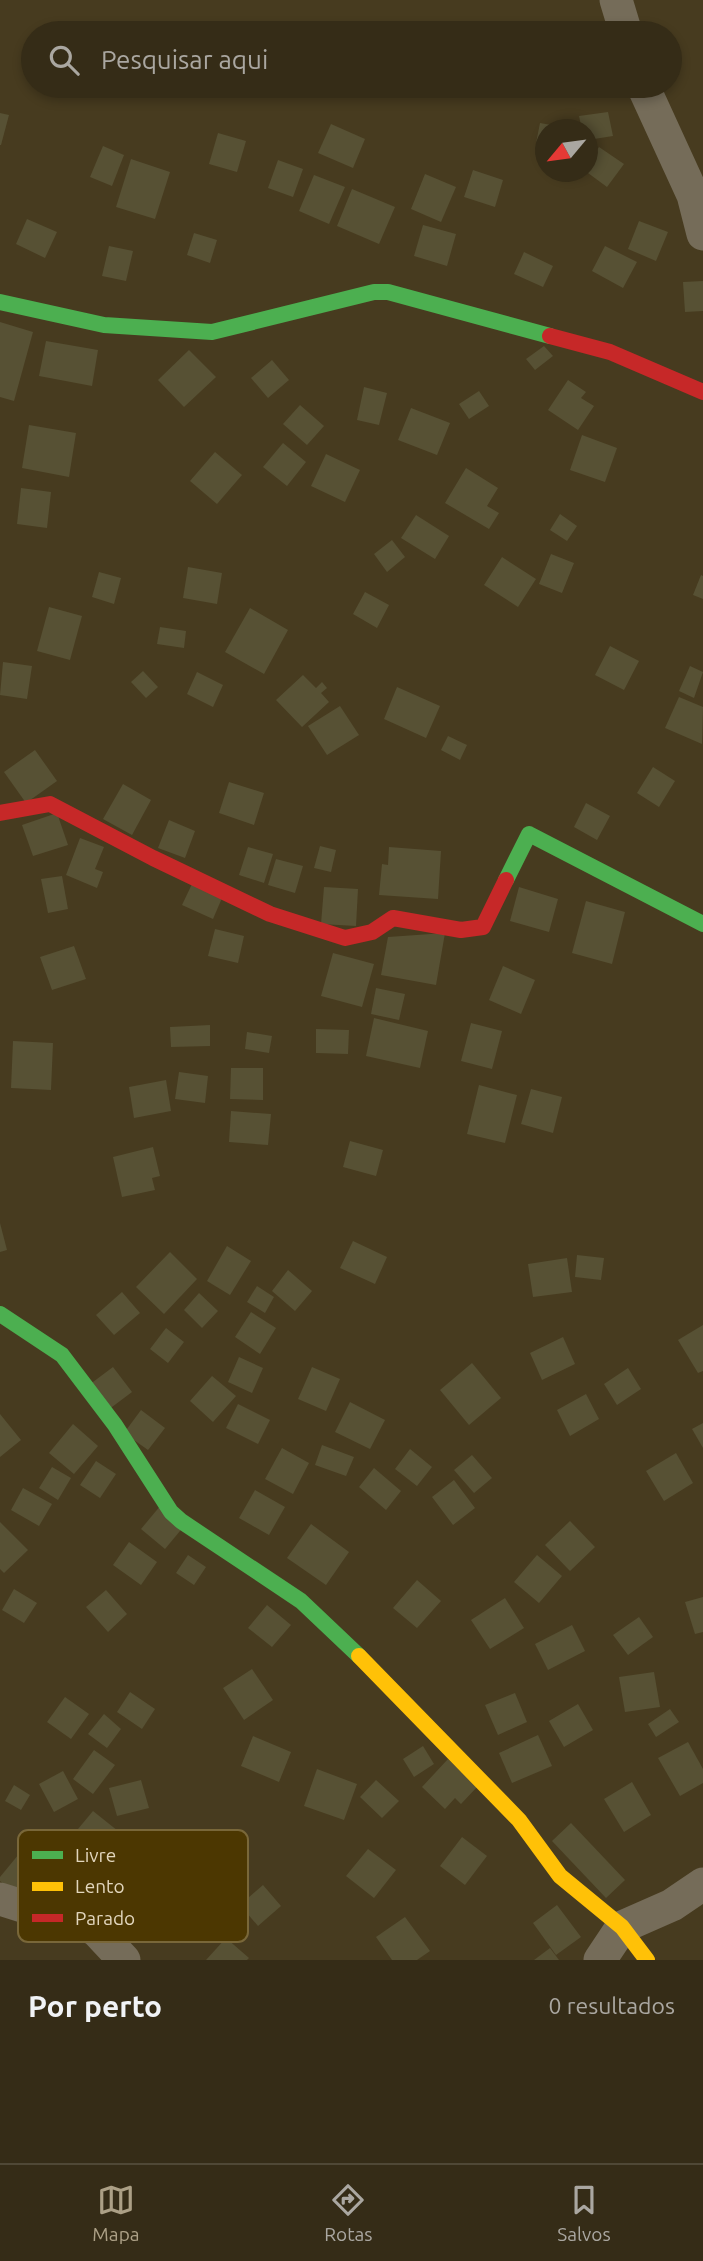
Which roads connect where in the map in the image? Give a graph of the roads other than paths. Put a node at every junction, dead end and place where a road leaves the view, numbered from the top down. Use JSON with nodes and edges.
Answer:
{"nodes":[{"id":1,"x":616,"y":0,"type":"edge"},
{"id":2,"x":622,"y":21,"type":"edge"},
{"id":3,"x":649,"y":98,"type":"edge"},
{"id":4,"x":703,"y":234,"type":"edge"},
{"id":5,"x":0,"y":302,"type":"edge"},
{"id":6,"x":703,"y":392,"type":"edge"},
{"id":7,"x":0,"y":813,"type":"edge"},
{"id":8,"x":703,"y":924,"type":"edge"},
{"id":9,"x":0,"y":1314,"type":"edge"},
{"id":10,"x":703,"y":1884,"type":"edge"},
{"id":11,"x":0,"y":1899,"type":"edge"},
{"id":12,"x":18,"y":1905,"type":"edge"},
{"id":13,"x":622,"y":1927,"type":"junction"},
{"id":14,"x":107,"y":1942,"type":"edge"},
{"id":15,"x":124,"y":1960,"type":"edge"},
{"id":16,"x":600,"y":1960,"type":"edge"},
{"id":17,"x":646,"y":1960,"type":"edge"}],
"edges":[{"from":1,"to":2,"type":"street"},
{"from":3,"to":4,"type":"street"},
{"from":5,"to":6,"type":"street"},
{"from":7,"to":8,"type":"street"},
{"from":9,"to":13,"type":"street"},
{"from":10,"to":13,"type":"street"},
{"from":11,"to":12,"type":"street"},
{"from":13,"to":16,"type":"street"},
{"from":13,"to":17,"type":"street"},
{"from":14,"to":15,"type":"street"}]}
